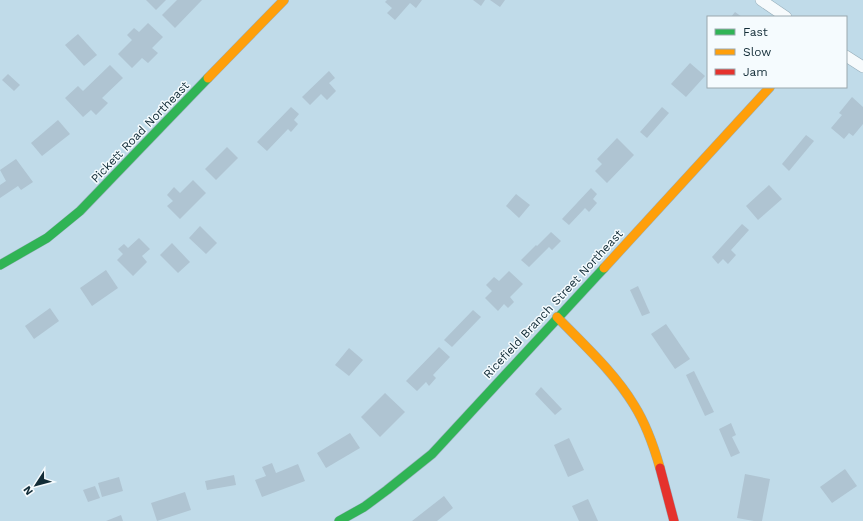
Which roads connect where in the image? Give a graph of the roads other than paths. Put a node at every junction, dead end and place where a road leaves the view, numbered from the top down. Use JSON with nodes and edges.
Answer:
{"nodes":[{"id":1,"x":284,"y":0,"type":"edge"},
{"id":2,"x":761,"y":0,"type":"edge"},
{"id":3,"x":785,"y":16,"type":"edge"},
{"id":4,"x":847,"y":57,"type":"edge"},
{"id":5,"x":863,"y":68,"type":"edge"},
{"id":6,"x":769,"y":88,"type":"edge"},
{"id":7,"x":0,"y":265,"type":"edge"},
{"id":8,"x":557,"y":317,"type":"junction"},
{"id":9,"x":343,"y":520,"type":"edge"},
{"id":10,"x":674,"y":521,"type":"edge"}],
"edges":[{"from":1,"to":7,"type":"street","name":"Pickett Road Northeast"},
{"from":2,"to":3,"type":"street"},
{"from":4,"to":5,"type":"street"},
{"from":6,"to":8,"type":"street","name":"Ricefield Branch Street Northeast"},
{"from":8,"to":9,"type":"street","name":"Ricefield Branch Street Northeast"},
{"from":8,"to":10,"type":"street"}]}
